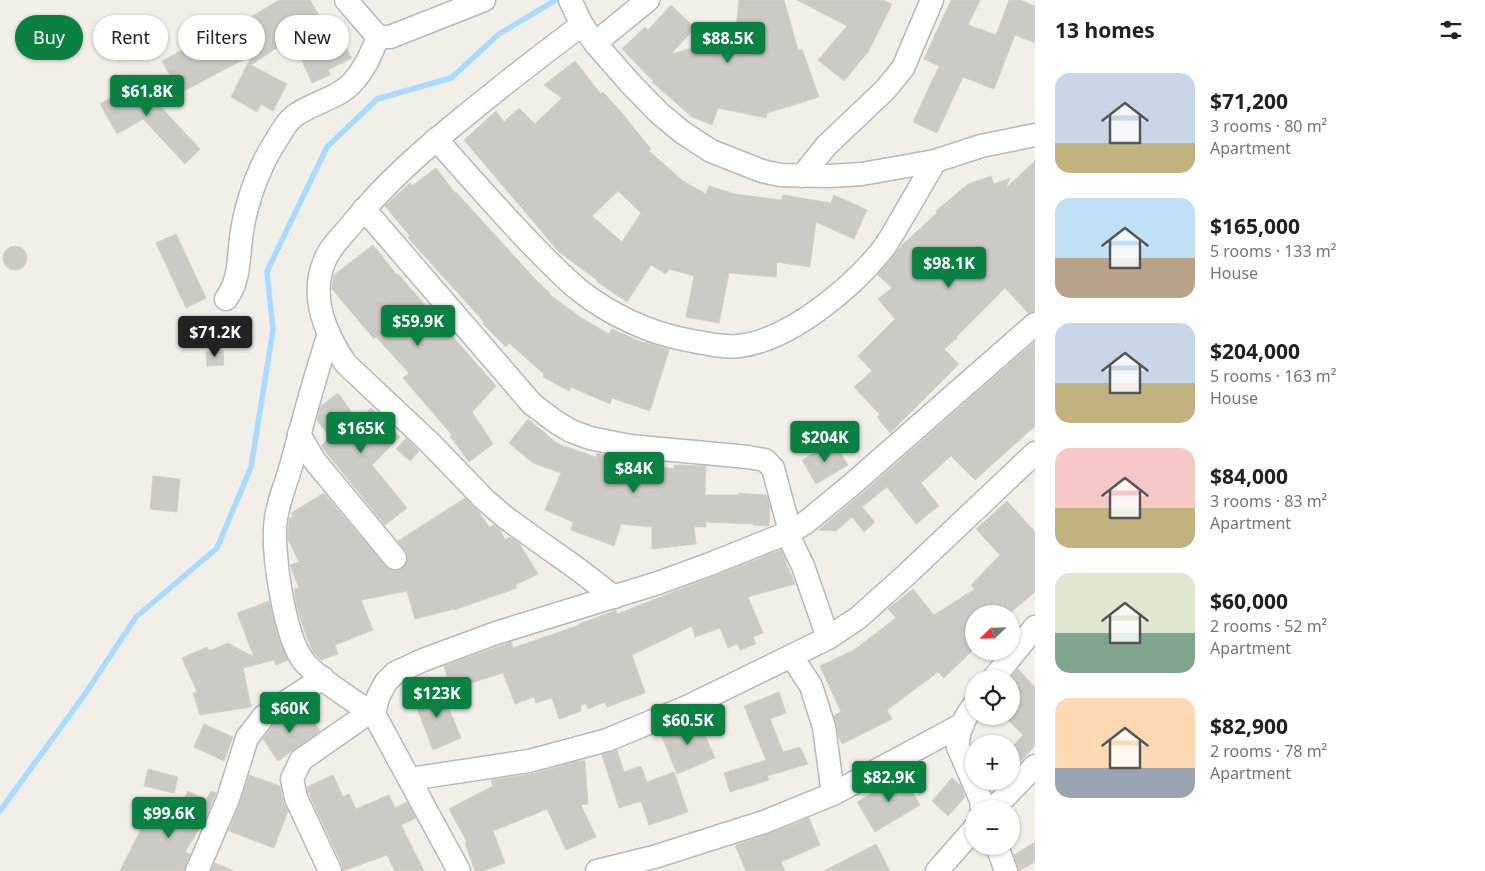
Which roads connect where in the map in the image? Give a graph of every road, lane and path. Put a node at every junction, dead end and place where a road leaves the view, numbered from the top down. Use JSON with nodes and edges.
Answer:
{"nodes":[{"id":1,"x":346,"y":0,"type":"edge"},
{"id":2,"x":482,"y":0,"type":"edge"},
{"id":3,"x":648,"y":0,"type":"edge"},
{"id":4,"x":932,"y":0,"type":"edge"},
{"id":5,"x":575,"y":11,"type":"edge"},
{"id":6,"x":378,"y":37,"type":"junction"},
{"id":7,"x":595,"y":43,"type":"junction"},
{"id":8,"x":1035,"y":135,"type":"edge"},
{"id":9,"x":436,"y":140,"type":"junction"},
{"id":10,"x":935,"y":161,"type":"junction"},
{"id":11,"x":802,"y":176,"type":"junction"},
{"id":12,"x":364,"y":209,"type":"junction"},
{"id":13,"x":226,"y":299,"type":"dead end"},
{"id":14,"x":1035,"y":324,"type":"edge"},
{"id":15,"x":329,"y":334,"type":"junction"},
{"id":16,"x":299,"y":434,"type":"junction"},
{"id":17,"x":1035,"y":453,"type":"edge"},
{"id":18,"x":788,"y":533,"type":"junction"},
{"id":19,"x":395,"y":558,"type":"dead end"},
{"id":20,"x":614,"y":597,"type":"junction"},
{"id":21,"x":1035,"y":627,"type":"edge"},
{"id":22,"x":828,"y":638,"type":"junction"},
{"id":23,"x":792,"y":656,"type":"junction"},
{"id":24,"x":1000,"y":670,"type":"edge"},
{"id":25,"x":323,"y":678,"type":"junction"},
{"id":26,"x":372,"y":713,"type":"junction"},
{"id":27,"x":965,"y":721,"type":"edge"},
{"id":28,"x":963,"y":724,"type":"junction"},
{"id":29,"x":1035,"y":766,"type":"edge"},
{"id":30,"x":410,"y":779,"type":"junction"},
{"id":31,"x":833,"y":794,"type":"junction"},
{"id":32,"x":980,"y":800,"type":"edge"},
{"id":33,"x":1002,"y":800,"type":"edge"},
{"id":34,"x":965,"y":839,"type":"edge"},
{"id":35,"x":1000,"y":855,"type":"edge"},
{"id":36,"x":197,"y":871,"type":"edge"},
{"id":37,"x":330,"y":871,"type":"edge"},
{"id":38,"x":459,"y":871,"type":"edge"},
{"id":39,"x":597,"y":871,"type":"edge"},
{"id":40,"x":937,"y":871,"type":"edge"},
{"id":41,"x":1006,"y":871,"type":"edge"}],
"edges":[{"from":1,"to":6,"type":"street"},
{"from":2,"to":6,"type":"street"},
{"from":3,"to":7,"type":"street"},
{"from":4,"to":11,"type":"street"},
{"from":5,"to":7,"type":"street"},
{"from":5,"to":9,"type":"street"},
{"from":6,"to":13,"type":"street"},
{"from":7,"to":11,"type":"street"},
{"from":8,"to":10,"type":"street"},
{"from":9,"to":10,"type":"street"},
{"from":9,"to":12,"type":"street"},
{"from":10,"to":11,"type":"street"},
{"from":12,"to":15,"type":"street"},
{"from":12,"to":18,"type":"street"},
{"from":14,"to":18,"type":"street"},
{"from":15,"to":16,"type":"street"},
{"from":15,"to":20,"type":"street"},
{"from":16,"to":19,"type":"street"},
{"from":16,"to":25,"type":"street"},
{"from":17,"to":22,"type":"street"},
{"from":18,"to":20,"type":"street"},
{"from":18,"to":22,"type":"street"},
{"from":20,"to":26,"type":"street"},
{"from":21,"to":24,"type":"street"},
{"from":22,"to":23,"type":"street"},
{"from":23,"to":30,"type":"street"},
{"from":23,"to":31,"type":"street"},
{"from":25,"to":26,"type":"street"},
{"from":25,"to":36,"type":"street"},
{"from":26,"to":30,"type":"street"},
{"from":26,"to":37,"type":"street"},
{"from":27,"to":28,"type":"street"},
{"from":28,"to":31,"type":"street"},
{"from":28,"to":32,"type":"street"},
{"from":29,"to":33,"type":"street"},
{"from":30,"to":38,"type":"street"},
{"from":31,"to":39,"type":"street"},
{"from":34,"to":40,"type":"street"},
{"from":35,"to":41,"type":"street"}]}
